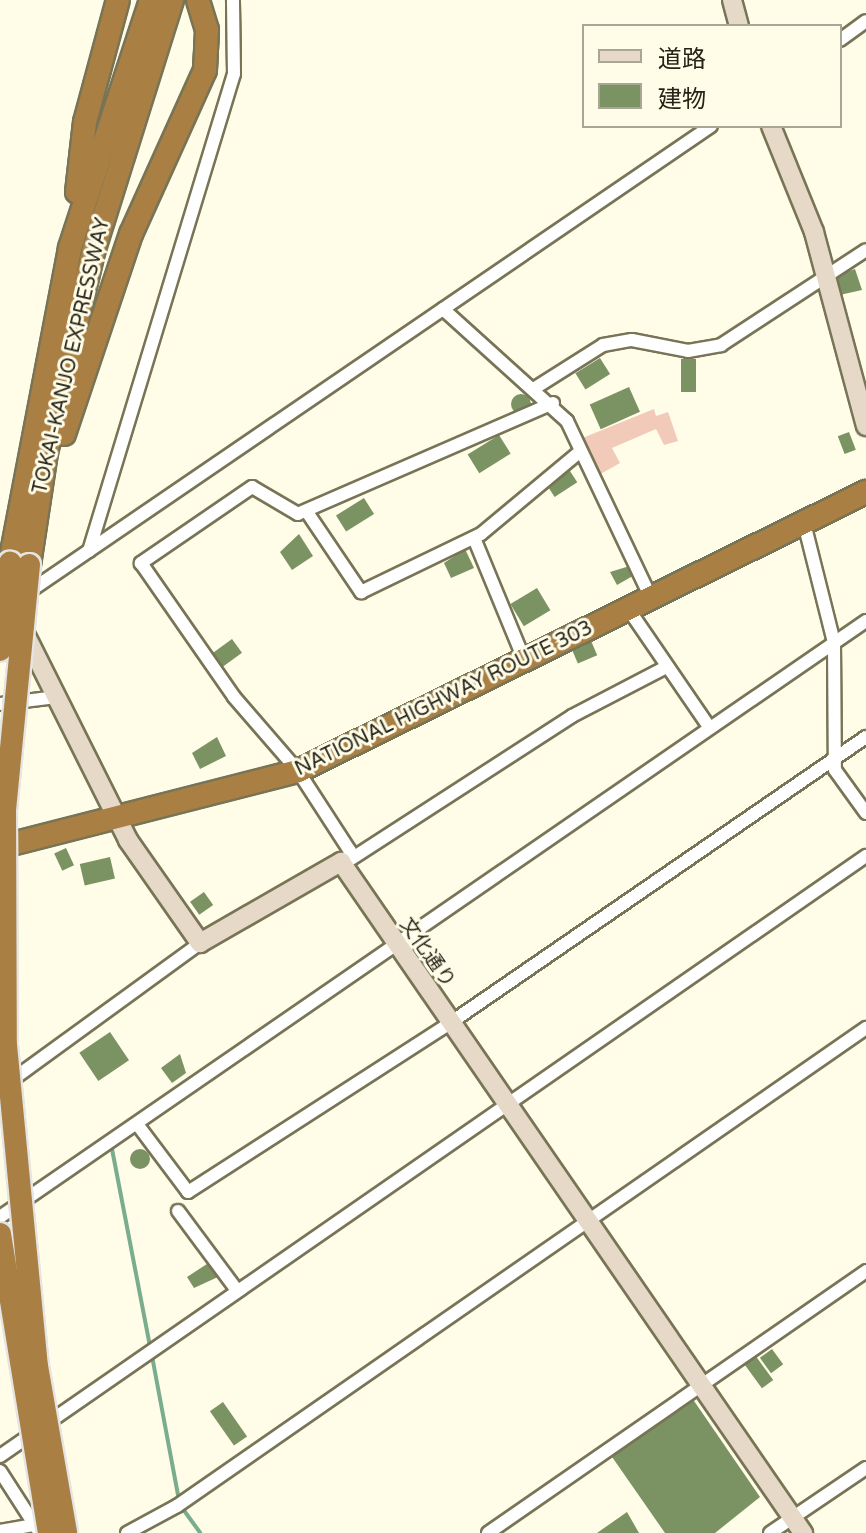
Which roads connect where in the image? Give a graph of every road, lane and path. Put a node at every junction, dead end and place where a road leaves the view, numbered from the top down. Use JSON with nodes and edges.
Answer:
{"nodes":[{"id":1,"x":118,"y":0,"type":"edge"},
{"id":2,"x":151,"y":0,"type":"edge"},
{"id":3,"x":172,"y":0,"type":"edge"},
{"id":4,"x":198,"y":0,"type":"edge"},
{"id":5,"x":233,"y":0,"type":"edge"},
{"id":6,"x":732,"y":0,"type":"edge"},
{"id":7,"x":866,"y":21,"type":"edge"},
{"id":8,"x":738,"y":24,"type":"edge"},
{"id":9,"x":842,"y":39,"type":"edge"},
{"id":10,"x":708,"y":128,"type":"edge"},
{"id":11,"x":772,"y":128,"type":"edge"},
{"id":12,"x":70,"y":248,"type":"junction"},
{"id":13,"x":866,"y":250,"type":"edge"},
{"id":14,"x":822,"y":273,"type":"junction"},
{"id":15,"x":443,"y":309,"type":"junction"},
{"id":16,"x":535,"y":388,"type":"junction"},
{"id":17,"x":553,"y":403,"type":"junction"},
{"id":18,"x":866,"y":426,"type":"edge"},
{"id":19,"x":577,"y":454,"type":"junction"},
{"id":20,"x":866,"y":492,"type":"edge"},
{"id":21,"x":307,"y":512,"type":"junction"},
{"id":22,"x":36,"y":523,"type":"junction"},
{"id":23,"x":804,"y":523,"type":"junction"},
{"id":24,"x":474,"y":538,"type":"junction"},
{"id":25,"x":89,"y":551,"type":"junction"},
{"id":26,"x":20,"y":564,"type":"junction"},
{"id":27,"x":651,"y":598,"type":"junction"},
{"id":28,"x":4,"y":601,"type":"edge"},
{"id":29,"x":629,"y":610,"type":"junction"},
{"id":30,"x":866,"y":621,"type":"edge"},
{"id":31,"x":834,"y":642,"type":"junction"},
{"id":32,"x":0,"y":650,"type":"edge"},
{"id":33,"x":525,"y":662,"type":"junction"},
{"id":34,"x":666,"y":667,"type":"junction"},
{"id":35,"x":57,"y":697,"type":"junction"},
{"id":36,"x":0,"y":704,"type":"edge"},
{"id":37,"x":709,"y":727,"type":"junction"},
{"id":38,"x":866,"y":737,"type":"edge"},
{"id":39,"x":835,"y":758,"type":"junction"},
{"id":40,"x":298,"y":771,"type":"junction"},
{"id":41,"x":866,"y":813,"type":"edge"},
{"id":42,"x":120,"y":820,"type":"junction"},
{"id":43,"x":0,"y":847,"type":"edge"},
{"id":44,"x":866,"y":856,"type":"edge"},
{"id":45,"x":200,"y":943,"type":"junction"},
{"id":46,"x":395,"y":945,"type":"junction"},
{"id":47,"x":450,"y":1023,"type":"junction"},
{"id":48,"x":866,"y":1028,"type":"edge"},
{"id":49,"x":0,"y":1089,"type":"edge"},
{"id":50,"x":508,"y":1106,"type":"junction"},
{"id":51,"x":137,"y":1124,"type":"junction"},
{"id":52,"x":178,"y":1211,"type":"dead end"},
{"id":53,"x":0,"y":1217,"type":"edge"},
{"id":54,"x":587,"y":1220,"type":"junction"},
{"id":55,"x":0,"y":1234,"type":"edge"},
{"id":56,"x":866,"y":1271,"type":"edge"},
{"id":57,"x":236,"y":1289,"type":"junction"},
{"id":58,"x":703,"y":1387,"type":"junction"},
{"id":59,"x":0,"y":1456,"type":"edge"},
{"id":60,"x":866,"y":1468,"type":"edge"},
{"id":61,"x":0,"y":1471,"type":"edge"},
{"id":62,"x":798,"y":1526,"type":"edge"},
{"id":63,"x":41,"y":1530,"type":"edge"},
{"id":64,"x":0,"y":1531,"type":"edge"},
{"id":65,"x":66,"y":1533,"type":"edge"},
{"id":66,"x":127,"y":1533,"type":"edge"},
{"id":67,"x":488,"y":1533,"type":"edge"},
{"id":68,"x":770,"y":1533,"type":"edge"}],
"edges":[{"from":1,"to":12,"type":"highway"},
{"from":2,"to":12,"type":"highway","name":"TOKAI-KANJO EXPRESSWAY"},
{"from":3,"to":22,"type":"highway","name":"TOKAI-KANJO EXPRESSWAY"},
{"from":4,"to":22,"type":"highway"},
{"from":5,"to":25,"type":"street"},
{"from":6,"to":8,"type":"street"},
{"from":7,"to":9,"type":"street"},
{"from":10,"to":15,"type":"street"},
{"from":11,"to":14,"type":"street"},
{"from":12,"to":26,"type":"highway","name":"TOKAI-KANJO EXPRESSWAY"},
{"from":13,"to":14,"type":"street"},
{"from":14,"to":16,"type":"street"},
{"from":14,"to":18,"type":"street"},
{"from":15,"to":16,"type":"street"},
{"from":15,"to":25,"type":"street"},
{"from":16,"to":17,"type":"street"},
{"from":17,"to":19,"type":"street"},
{"from":17,"to":21,"type":"street"},
{"from":19,"to":24,"type":"street"},
{"from":19,"to":27,"type":"street"},
{"from":20,"to":23,"type":"highway","name":"NATIONAL HIGHWAY ROUTE 303"},
{"from":21,"to":24,"type":"street"},
{"from":21,"to":40,"type":"street"},
{"from":22,"to":26,"type":"highway","name":"TOKAI-KANJO EXPRESSWAY"},
{"from":23,"to":27,"type":"highway","name":"NATIONAL HIGHWAY ROUTE 303"},
{"from":23,"to":31,"type":"street"},
{"from":24,"to":33,"type":"street"},
{"from":25,"to":28,"type":"street"},
{"from":26,"to":32,"type":"highway","name":"TOKAI-KANJO EXPRESSWAY","bridge":true},
{"from":26,"to":65,"type":"highway","name":"TOKAI-KANJO EXPRESSWAY","bridge":true},
{"from":27,"to":29,"type":"highway","name":"NATIONAL HIGHWAY ROUTE 303"},
{"from":28,"to":35,"type":"street"},
{"from":29,"to":33,"type":"highway","name":"NATIONAL HIGHWAY ROUTE 303"},
{"from":29,"to":34,"type":"street"},
{"from":30,"to":31,"type":"street"},
{"from":31,"to":37,"type":"street"},
{"from":31,"to":39,"type":"street"},
{"from":33,"to":40,"type":"highway","name":"NATIONAL HIGHWAY ROUTE 303"},
{"from":34,"to":37,"type":"street"},
{"from":34,"to":40,"type":"street"},
{"from":35,"to":36,"type":"street"},
{"from":35,"to":42,"type":"street"},
{"from":37,"to":46,"type":"street"},
{"from":38,"to":39,"type":"street"},
{"from":39,"to":41,"type":"street"},
{"from":39,"to":47,"type":"street"},
{"from":40,"to":42,"type":"highway","name":"NATIONAL HIGHWAY ROUTE 303"},
{"from":42,"to":43,"type":"highway","name":"NATIONAL HIGHWAY ROUTE 303"},
{"from":42,"to":45,"type":"street"},
{"from":44,"to":50,"type":"street"},
{"from":45,"to":46,"type":"street","name":"文化通り"},
{"from":45,"to":49,"type":"street"},
{"from":46,"to":47,"type":"street","name":"文化通り"},
{"from":46,"to":51,"type":"street"},
{"from":47,"to":50,"type":"street","name":"文化通り"},
{"from":47,"to":51,"type":"street"},
{"from":48,"to":54,"type":"street"},
{"from":50,"to":54,"type":"street","name":"文化通り"},
{"from":50,"to":57,"type":"street"},
{"from":51,"to":53,"type":"street"},
{"from":52,"to":57,"type":"street"},
{"from":54,"to":58,"type":"street","name":"文化通り"},
{"from":54,"to":66,"type":"street"},
{"from":55,"to":63,"type":"highway","bridge":true},
{"from":56,"to":58,"type":"street"},
{"from":57,"to":59,"type":"street"},
{"from":58,"to":62,"type":"street","name":"文化通り"},
{"from":58,"to":67,"type":"street"},
{"from":60,"to":62,"type":"street"},
{"from":61,"to":63,"type":"street"},
{"from":62,"to":68,"type":"street"},
{"from":63,"to":64,"type":"street"}]}
